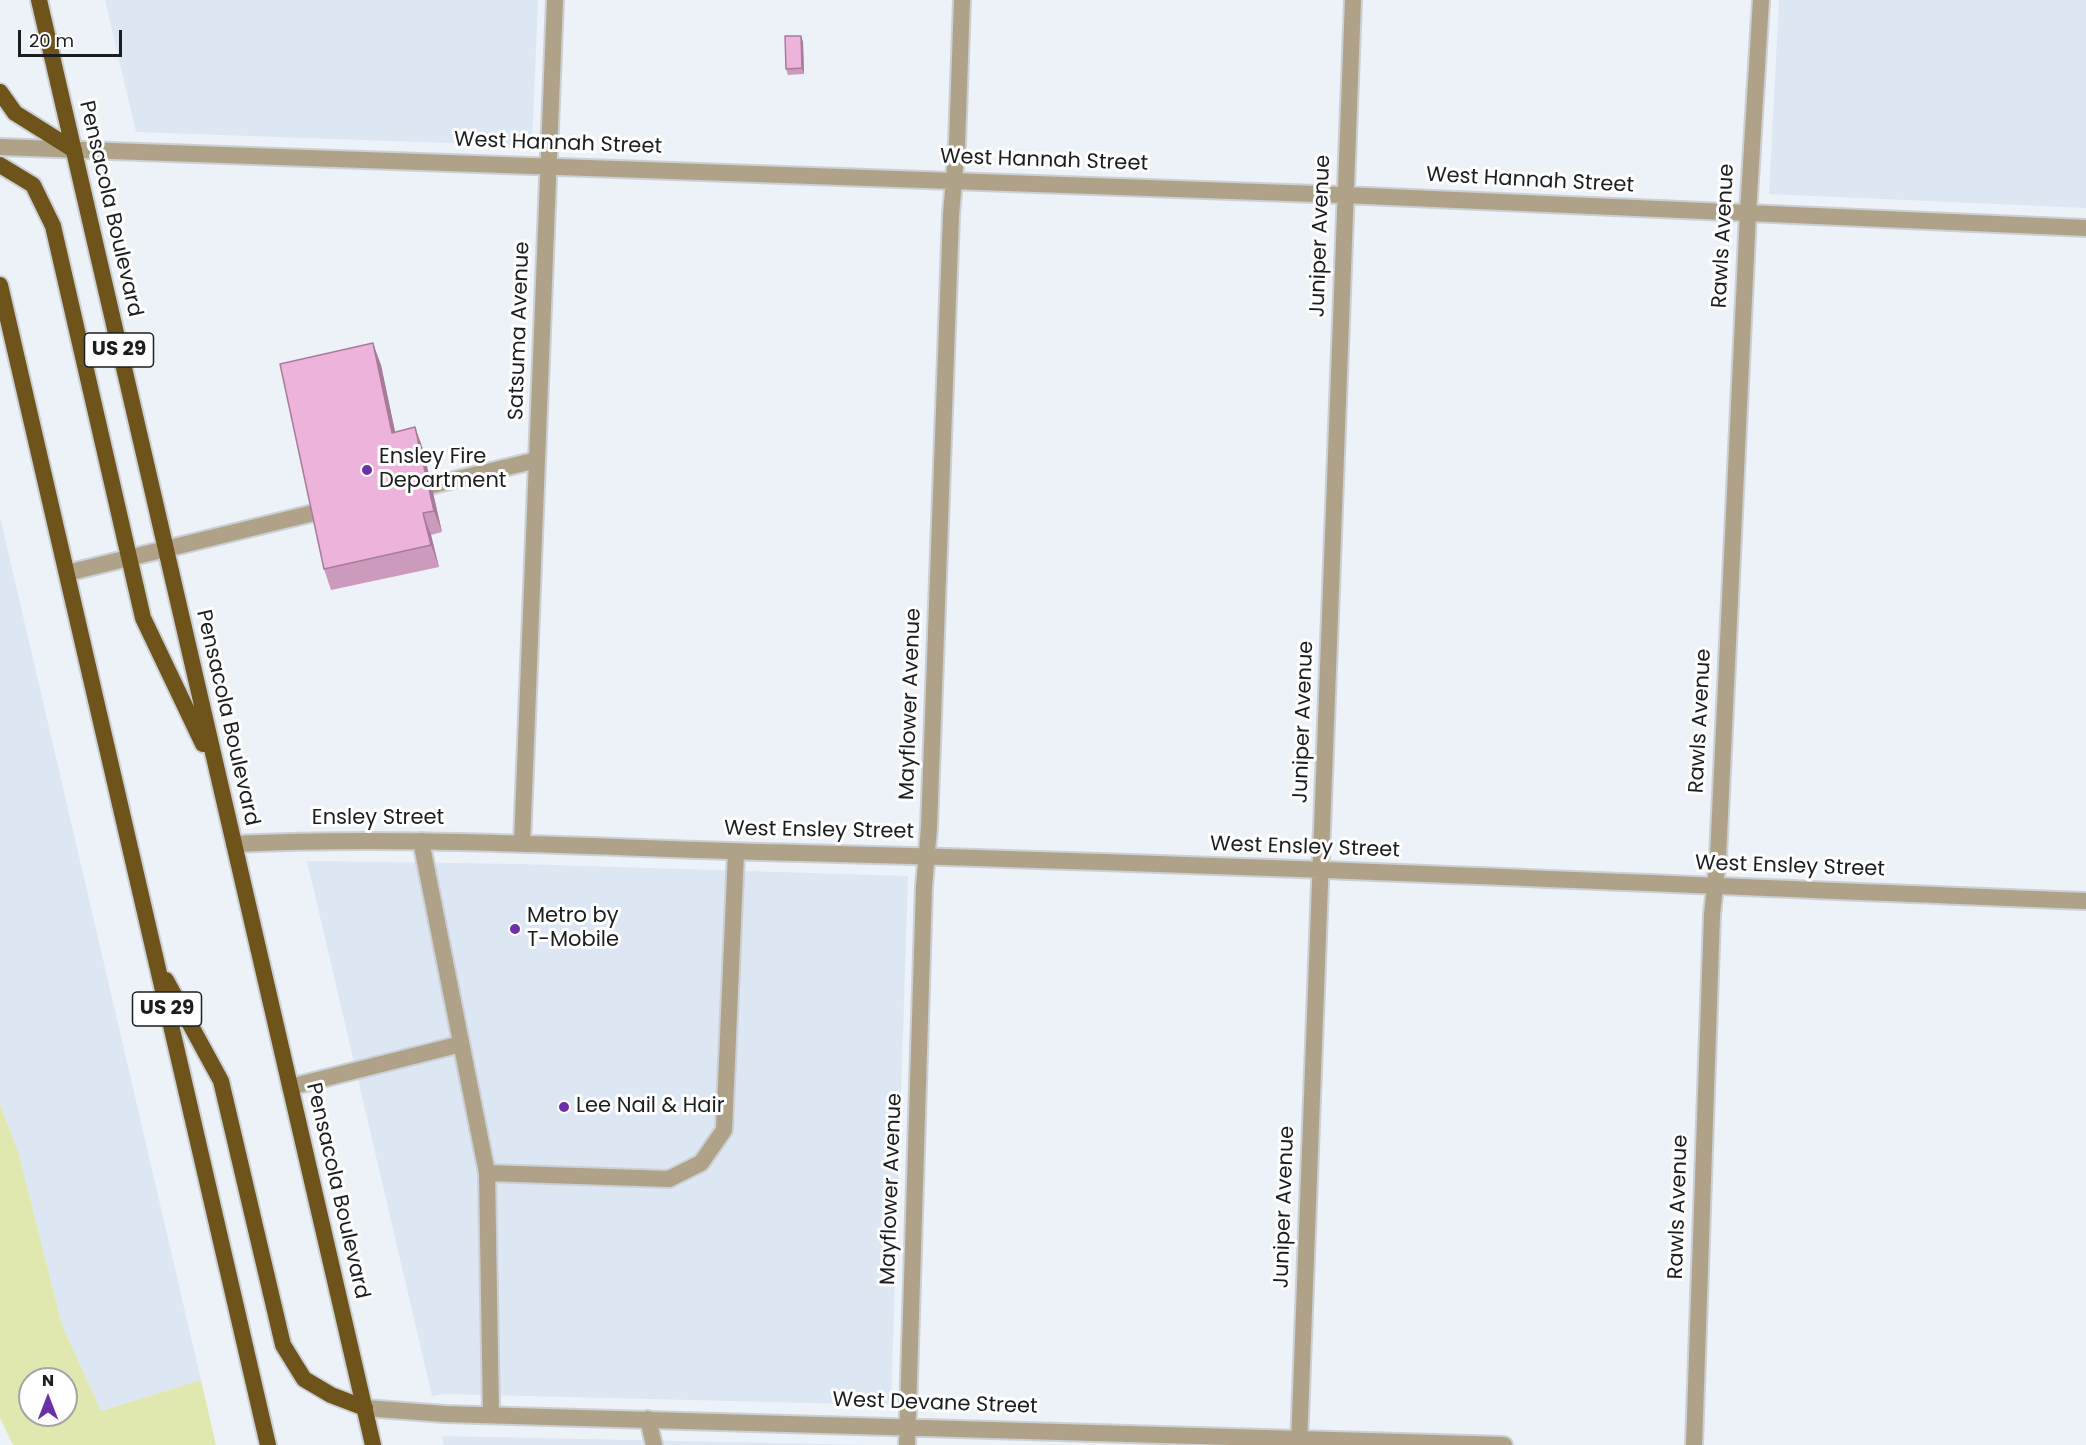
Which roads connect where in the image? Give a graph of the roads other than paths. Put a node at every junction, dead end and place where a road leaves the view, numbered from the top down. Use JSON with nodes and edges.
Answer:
{"nodes":[{"id":1,"x":39,"y":0,"type":"edge"},
{"id":2,"x":555,"y":0,"type":"edge"},
{"id":3,"x":962,"y":0,"type":"edge"},
{"id":4,"x":1353,"y":0,"type":"edge"},
{"id":5,"x":1761,"y":0,"type":"edge"},
{"id":6,"x":0,"y":92,"type":"edge"},
{"id":7,"x":0,"y":147,"type":"edge"},
{"id":8,"x":74,"y":150,"type":"junction"},
{"id":9,"x":0,"y":165,"type":"edge"},
{"id":10,"x":549,"y":167,"type":"junction"},
{"id":11,"x":954,"y":180,"type":"junction"},
{"id":12,"x":1344,"y":195,"type":"junction"},
{"id":13,"x":1748,"y":213,"type":"junction"},
{"id":14,"x":2086,"y":228,"type":"edge"},
{"id":15,"x":0,"y":285,"type":"edge"},
{"id":16,"x":537,"y":460,"type":"junction"},
{"id":17,"x":400,"y":493,"type":"edge"},
{"id":18,"x":347,"y":505,"type":"edge"},
{"id":19,"x":165,"y":549,"type":"junction"},
{"id":20,"x":129,"y":558,"type":"junction"},
{"id":21,"x":66,"y":573,"type":"junction"},
{"id":22,"x":217,"y":772,"type":"junction"},
{"id":23,"x":421,"y":841,"type":"junction"},
{"id":24,"x":234,"y":844,"type":"junction"},
{"id":25,"x":522,"y":844,"type":"junction"},
{"id":26,"x":736,"y":852,"type":"junction"},
{"id":27,"x":926,"y":856,"type":"junction"},
{"id":28,"x":1321,"y":872,"type":"junction"},
{"id":29,"x":1715,"y":886,"type":"junction"},
{"id":30,"x":2086,"y":901,"type":"edge"},
{"id":31,"x":156,"y":961,"type":"junction"},
{"id":32,"x":461,"y":1044,"type":"junction"},
{"id":33,"x":290,"y":1087,"type":"junction"},
{"id":34,"x":487,"y":1173,"type":"junction"},
{"id":35,"x":365,"y":1408,"type":"junction"},
{"id":36,"x":491,"y":1415,"type":"junction"},
{"id":37,"x":648,"y":1419,"type":"junction"},
{"id":38,"x":908,"y":1426,"type":"junction"},
{"id":39,"x":1299,"y":1441,"type":"edge"},
{"id":40,"x":268,"y":1445,"type":"edge"},
{"id":41,"x":373,"y":1445,"type":"edge"},
{"id":42,"x":654,"y":1445,"type":"edge"},
{"id":43,"x":907,"y":1445,"type":"edge"},
{"id":44,"x":1504,"y":1445,"type":"edge"},
{"id":45,"x":1694,"y":1445,"type":"edge"}],
"edges":[{"from":1,"to":8,"type":"highway","name":"Pensacola Boulevard","number":"US 29"},
{"from":2,"to":10,"type":"street","name":"Satsuma Avenue"},
{"from":3,"to":11,"type":"street","name":"Mayflower Avenue"},
{"from":4,"to":12,"type":"street","name":"Juniper Avenue"},
{"from":5,"to":13,"type":"street","name":"Rawls Avenue"},
{"from":6,"to":8,"type":"highway"},
{"from":7,"to":8,"type":"street","name":"West Hannah Street"},
{"from":8,"to":10,"type":"street","name":"West Hannah Street"},
{"from":8,"to":19,"type":"highway","name":"Pensacola Boulevard","number":"US 29"},
{"from":9,"to":20,"type":"highway"},
{"from":10,"to":11,"type":"street","name":"West Hannah Street"},
{"from":10,"to":16,"type":"street","name":"Satsuma Avenue"},
{"from":11,"to":12,"type":"street","name":"West Hannah Street"},
{"from":11,"to":27,"type":"street","name":"Mayflower Avenue"},
{"from":12,"to":13,"type":"street","name":"West Hannah Street"},
{"from":12,"to":28,"type":"street","name":"Juniper Avenue"},
{"from":13,"to":14,"type":"street","name":"West Hannah Street"},
{"from":13,"to":29,"type":"street","name":"Rawls Avenue"},
{"from":15,"to":21,"type":"highway","number":"US 29"},
{"from":16,"to":17,"type":"street"},
{"from":16,"to":25,"type":"street","name":"Satsuma Avenue"},
{"from":18,"to":19,"type":"street"},
{"from":19,"to":20,"type":"street"},
{"from":19,"to":22,"type":"highway","name":"Pensacola Boulevard","number":"US 29"},
{"from":20,"to":21,"type":"street"},
{"from":20,"to":22,"type":"highway"},
{"from":21,"to":31,"type":"highway","number":"US 29"},
{"from":22,"to":24,"type":"highway","name":"Pensacola Boulevard","number":"US 29"},
{"from":23,"to":24,"type":"street","name":"Ensley Street"},
{"from":23,"to":25,"type":"street","name":"Ensley Street"},
{"from":23,"to":32,"type":"street"},
{"from":24,"to":33,"type":"highway","name":"Pensacola Boulevard","number":"US 29"},
{"from":25,"to":26,"type":"street","name":"West Ensley Street"},
{"from":26,"to":27,"type":"street","name":"West Ensley Street"},
{"from":26,"to":34,"type":"street"},
{"from":27,"to":28,"type":"street","name":"West Ensley Street"},
{"from":27,"to":38,"type":"street","name":"Mayflower Avenue"},
{"from":28,"to":29,"type":"street","name":"West Ensley Street"},
{"from":28,"to":39,"type":"street","name":"Juniper Avenue"},
{"from":29,"to":30,"type":"street","name":"West Ensley Street"},
{"from":29,"to":45,"type":"street","name":"Rawls Avenue"},
{"from":31,"to":35,"type":"highway"},
{"from":31,"to":40,"type":"highway","number":"US 29"},
{"from":32,"to":33,"type":"street"},
{"from":32,"to":34,"type":"street"},
{"from":33,"to":35,"type":"highway","name":"Pensacola Boulevard","number":"US 29"},
{"from":34,"to":36,"type":"street"},
{"from":35,"to":36,"type":"street","name":"West Devane Street"},
{"from":35,"to":41,"type":"highway","name":"Pensacola Boulevard","number":"US 29"},
{"from":36,"to":37,"type":"street","name":"West Devane Street"},
{"from":37,"to":38,"type":"street","name":"West Devane Street"},
{"from":37,"to":42,"type":"street"},
{"from":38,"to":39,"type":"street","name":"West Devane Street"},
{"from":38,"to":43,"type":"street","name":"Mayflower Avenue"},
{"from":39,"to":44,"type":"street","name":"West Devane Street"}]}
